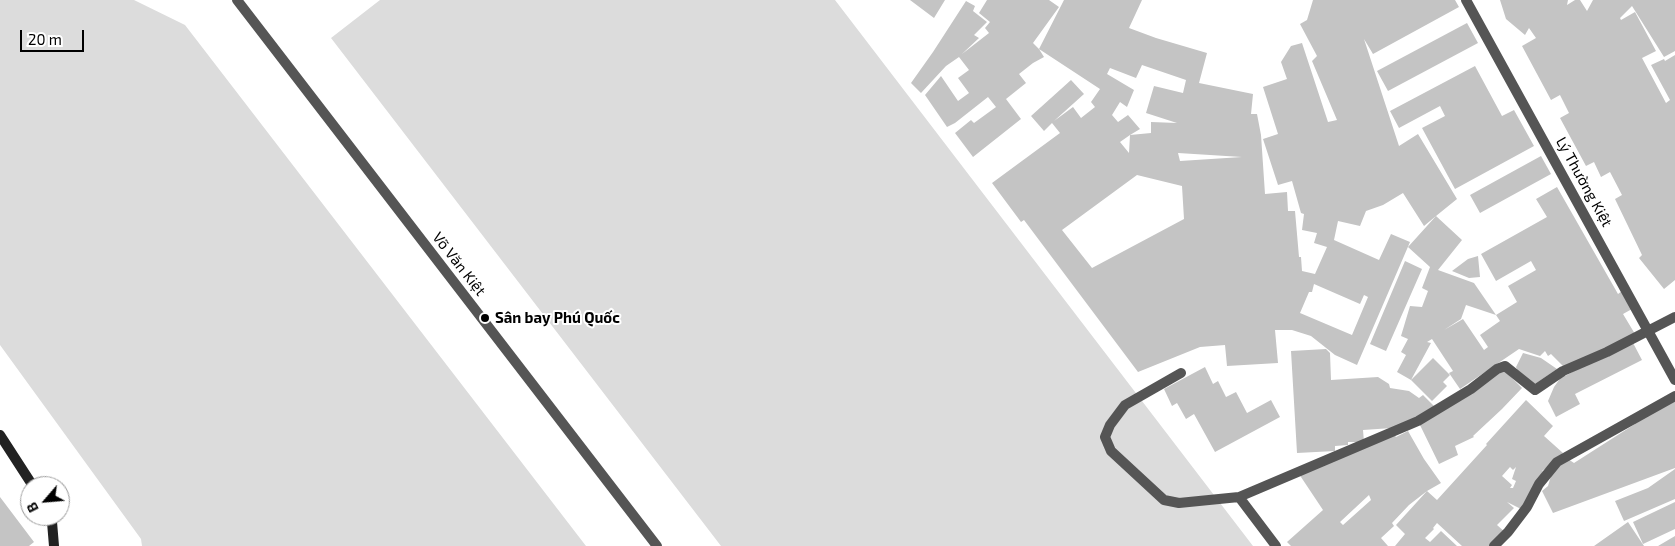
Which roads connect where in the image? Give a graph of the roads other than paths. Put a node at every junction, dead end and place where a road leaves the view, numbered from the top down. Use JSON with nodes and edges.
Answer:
{"nodes":[{"id":1,"x":237,"y":0,"type":"edge"},
{"id":2,"x":1466,"y":0,"type":"edge"},
{"id":3,"x":1675,"y":317,"type":"edge"},
{"id":4,"x":1649,"y":331,"type":"junction"},
{"id":5,"x":1180,"y":373,"type":"dead end"},
{"id":6,"x":1675,"y":380,"type":"edge"},
{"id":7,"x":1675,"y":396,"type":"edge"},
{"id":8,"x":0,"y":435,"type":"edge"},
{"id":9,"x":27,"y":476,"type":"edge"},
{"id":10,"x":1239,"y":497,"type":"junction"},
{"id":11,"x":52,"y":526,"type":"edge"},
{"id":12,"x":54,"y":546,"type":"edge"},
{"id":13,"x":657,"y":546,"type":"edge"},
{"id":14,"x":1276,"y":546,"type":"edge"},
{"id":15,"x":1494,"y":546,"type":"edge"}],
"edges":[{"from":1,"to":13,"type":"street","name":"Võ Văn Kiệt"},
{"from":2,"to":4,"type":"street","name":"Lý Thường Kiệt"},
{"from":3,"to":4,"type":"street"},
{"from":4,"to":6,"type":"street","name":"Lý Thường Kiệt"},
{"from":4,"to":10,"type":"street"},
{"from":5,"to":10,"type":"street"},
{"from":7,"to":15,"type":"street"},
{"from":8,"to":9,"type":"main road"},
{"from":10,"to":14,"type":"street"},
{"from":11,"to":12,"type":"main road"}]}
